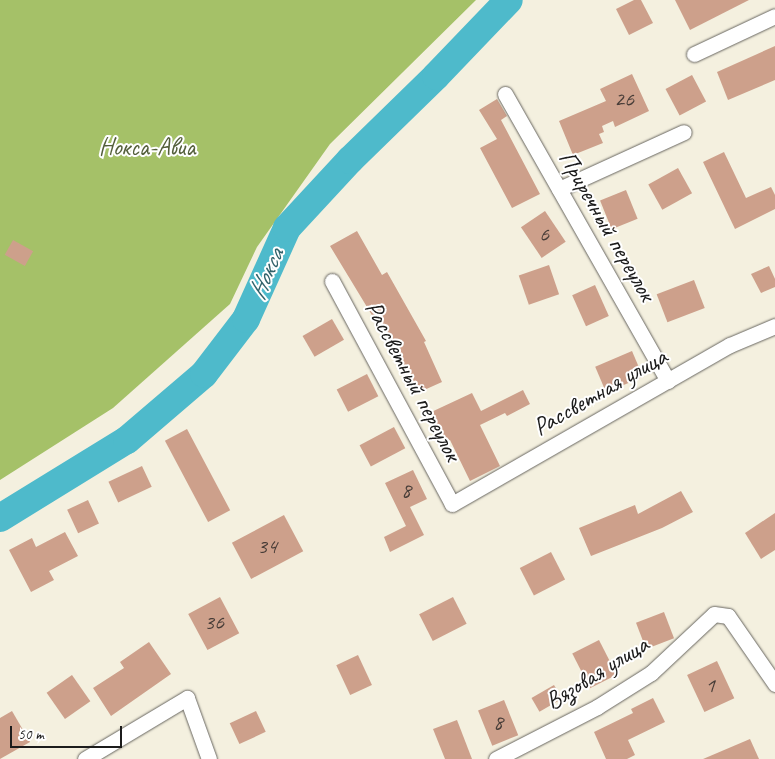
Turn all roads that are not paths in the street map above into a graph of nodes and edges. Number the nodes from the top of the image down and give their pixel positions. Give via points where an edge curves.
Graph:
1 (775, 16) edge
2 (694, 54) dead end
3 (505, 94) dead end
4 (684, 132) dead end
5 (559, 189) junction
6 (332, 281) dead end
7 (775, 326) edge
8 (668, 381) junction
9 (452, 504) joint
10 (775, 684) edge
11 (85, 759) edge
12 (209, 759) edge
13 (496, 759) edge

1 - 2 street
3 - 5 street, Приречный переулок
4 - 5 street
5 - 8 street, Приречный переулок
6 - 9 street, Рассветный переулок
7 - 8 street, Рассветная улица via 730,346
8 - 9 street, Рассветная улица
10 - 13 street, Вязовая улица via 728,616 714,614 651,672 597,707
11 - 12 street via 187,698

